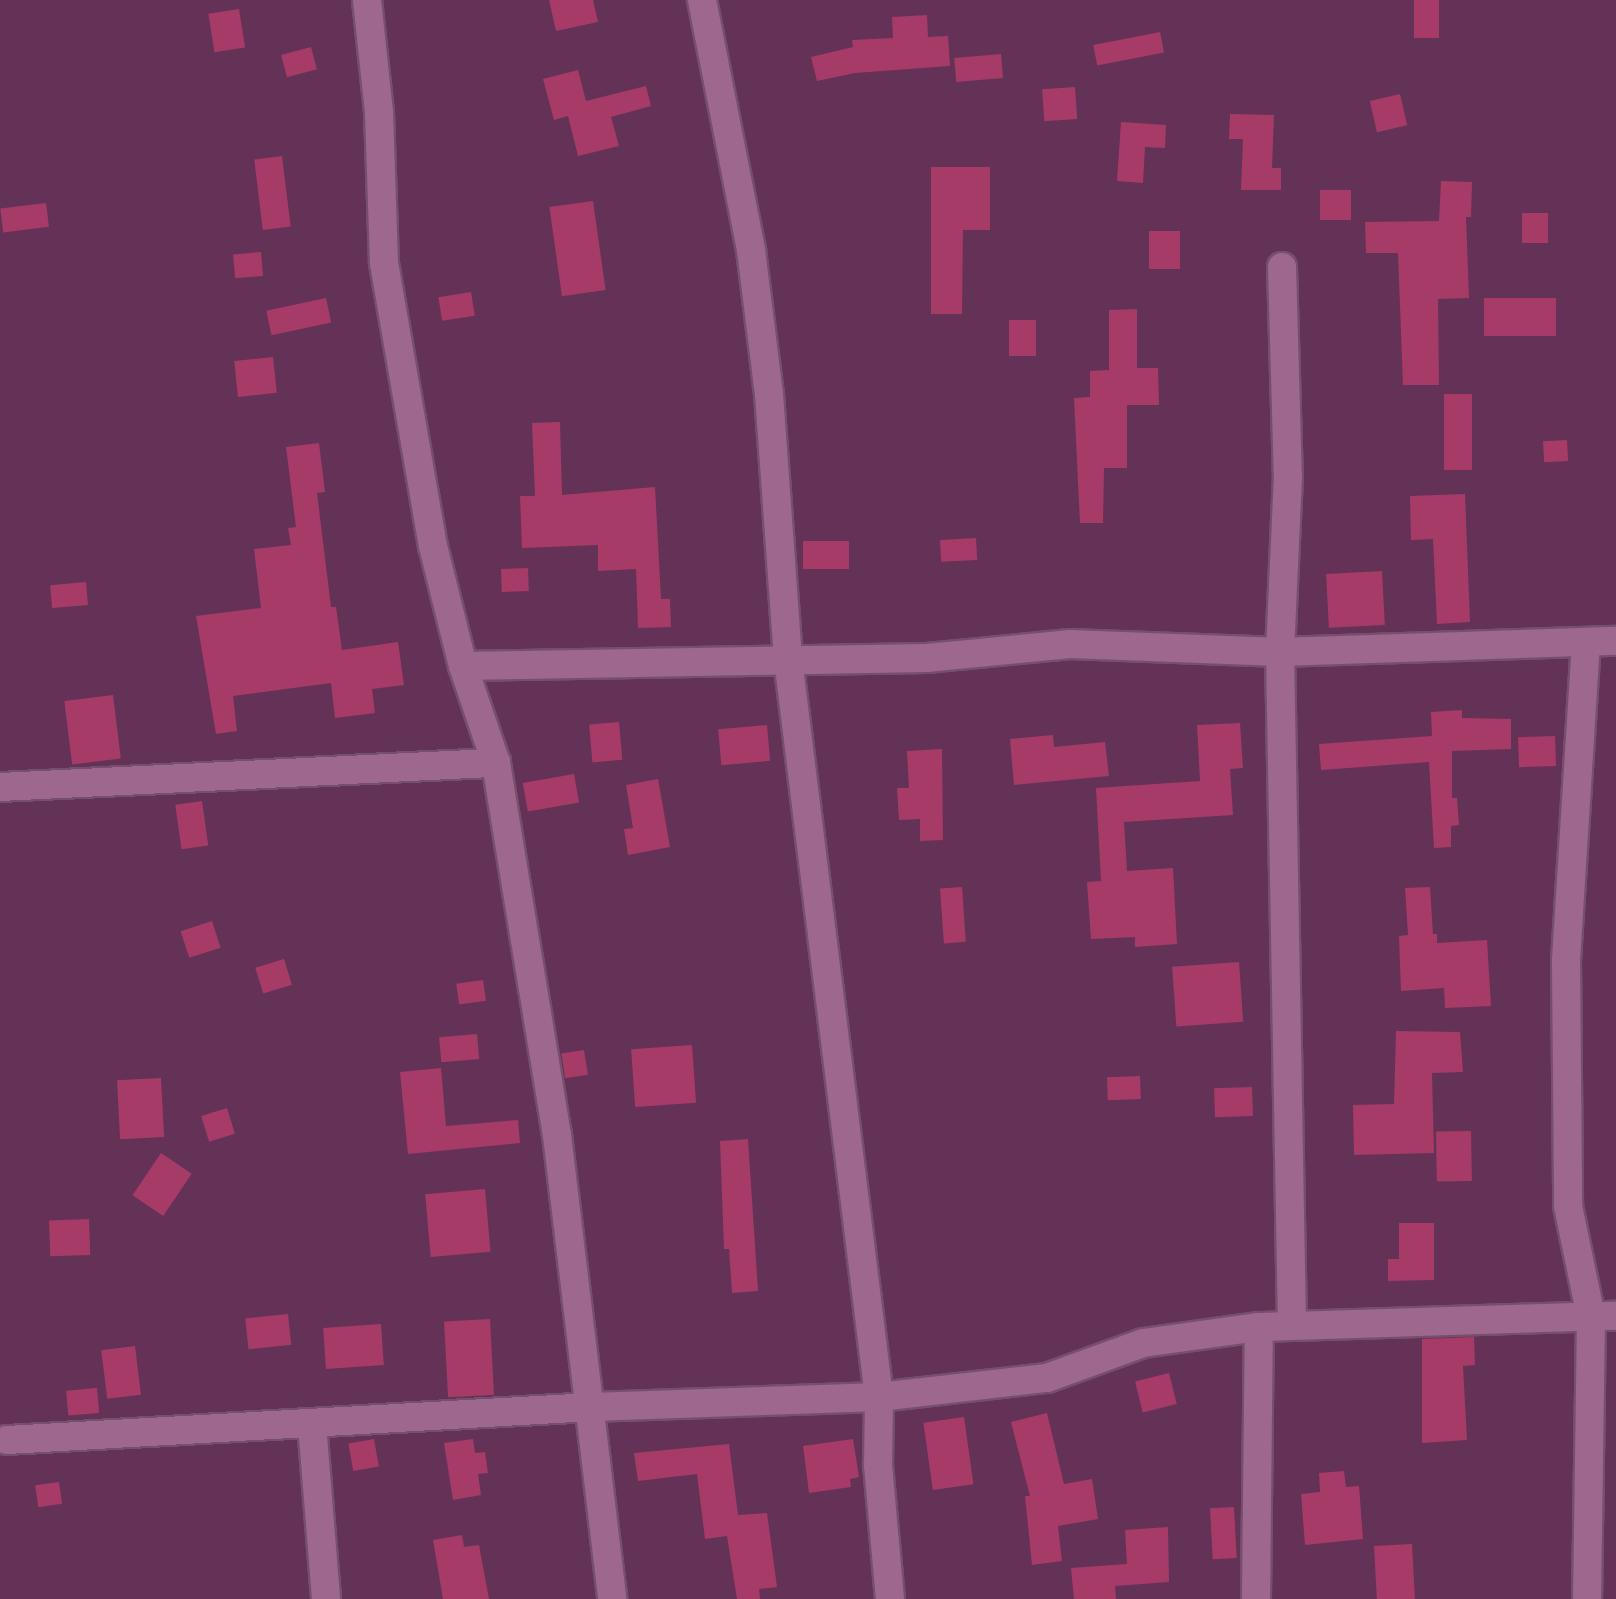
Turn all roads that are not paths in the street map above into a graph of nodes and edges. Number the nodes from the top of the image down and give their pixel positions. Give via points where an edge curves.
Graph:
1 (367, 0) edge
2 (702, 0) edge
3 (1282, 267) dead end
4 (1616, 641) edge
5 (1586, 642) junction
6 (1280, 652) junction
7 (788, 659) junction
8 (463, 666) junction
9 (496, 763) junction
10 (0, 787) edge
11 (1604, 1317) edge
12 (1259, 1326) junction
13 (1292, 1326) junction
14 (879, 1397) junction
15 (592, 1407) junction
16 (312, 1424) junction
17 (7, 1440) dead end
18 (326, 1599) edge
19 (612, 1599) edge
20 (890, 1599) edge
21 (1256, 1599) edge
22 (1587, 1599) edge

1 - 8 street via 379,112 384,263 433,546
2 - 7 street via 751,250 769,394
3 - 6 street via 1289,476
4 - 5 street
5 - 6 street
5 - 11 street via 1566,960 1567,1206
6 - 7 street via 1069,644 927,658
6 - 13 street
7 - 8 street
7 - 14 street
8 - 9 street
9 - 10 street
9 - 15 street via 557,1135
11 - 13 street
11 - 22 street
12 - 13 street
12 - 14 street via 1143,1343 1047,1378
12 - 21 street
14 - 15 street
14 - 20 street via 878,1465
15 - 16 street
15 - 19 street
16 - 17 street
16 - 18 street

